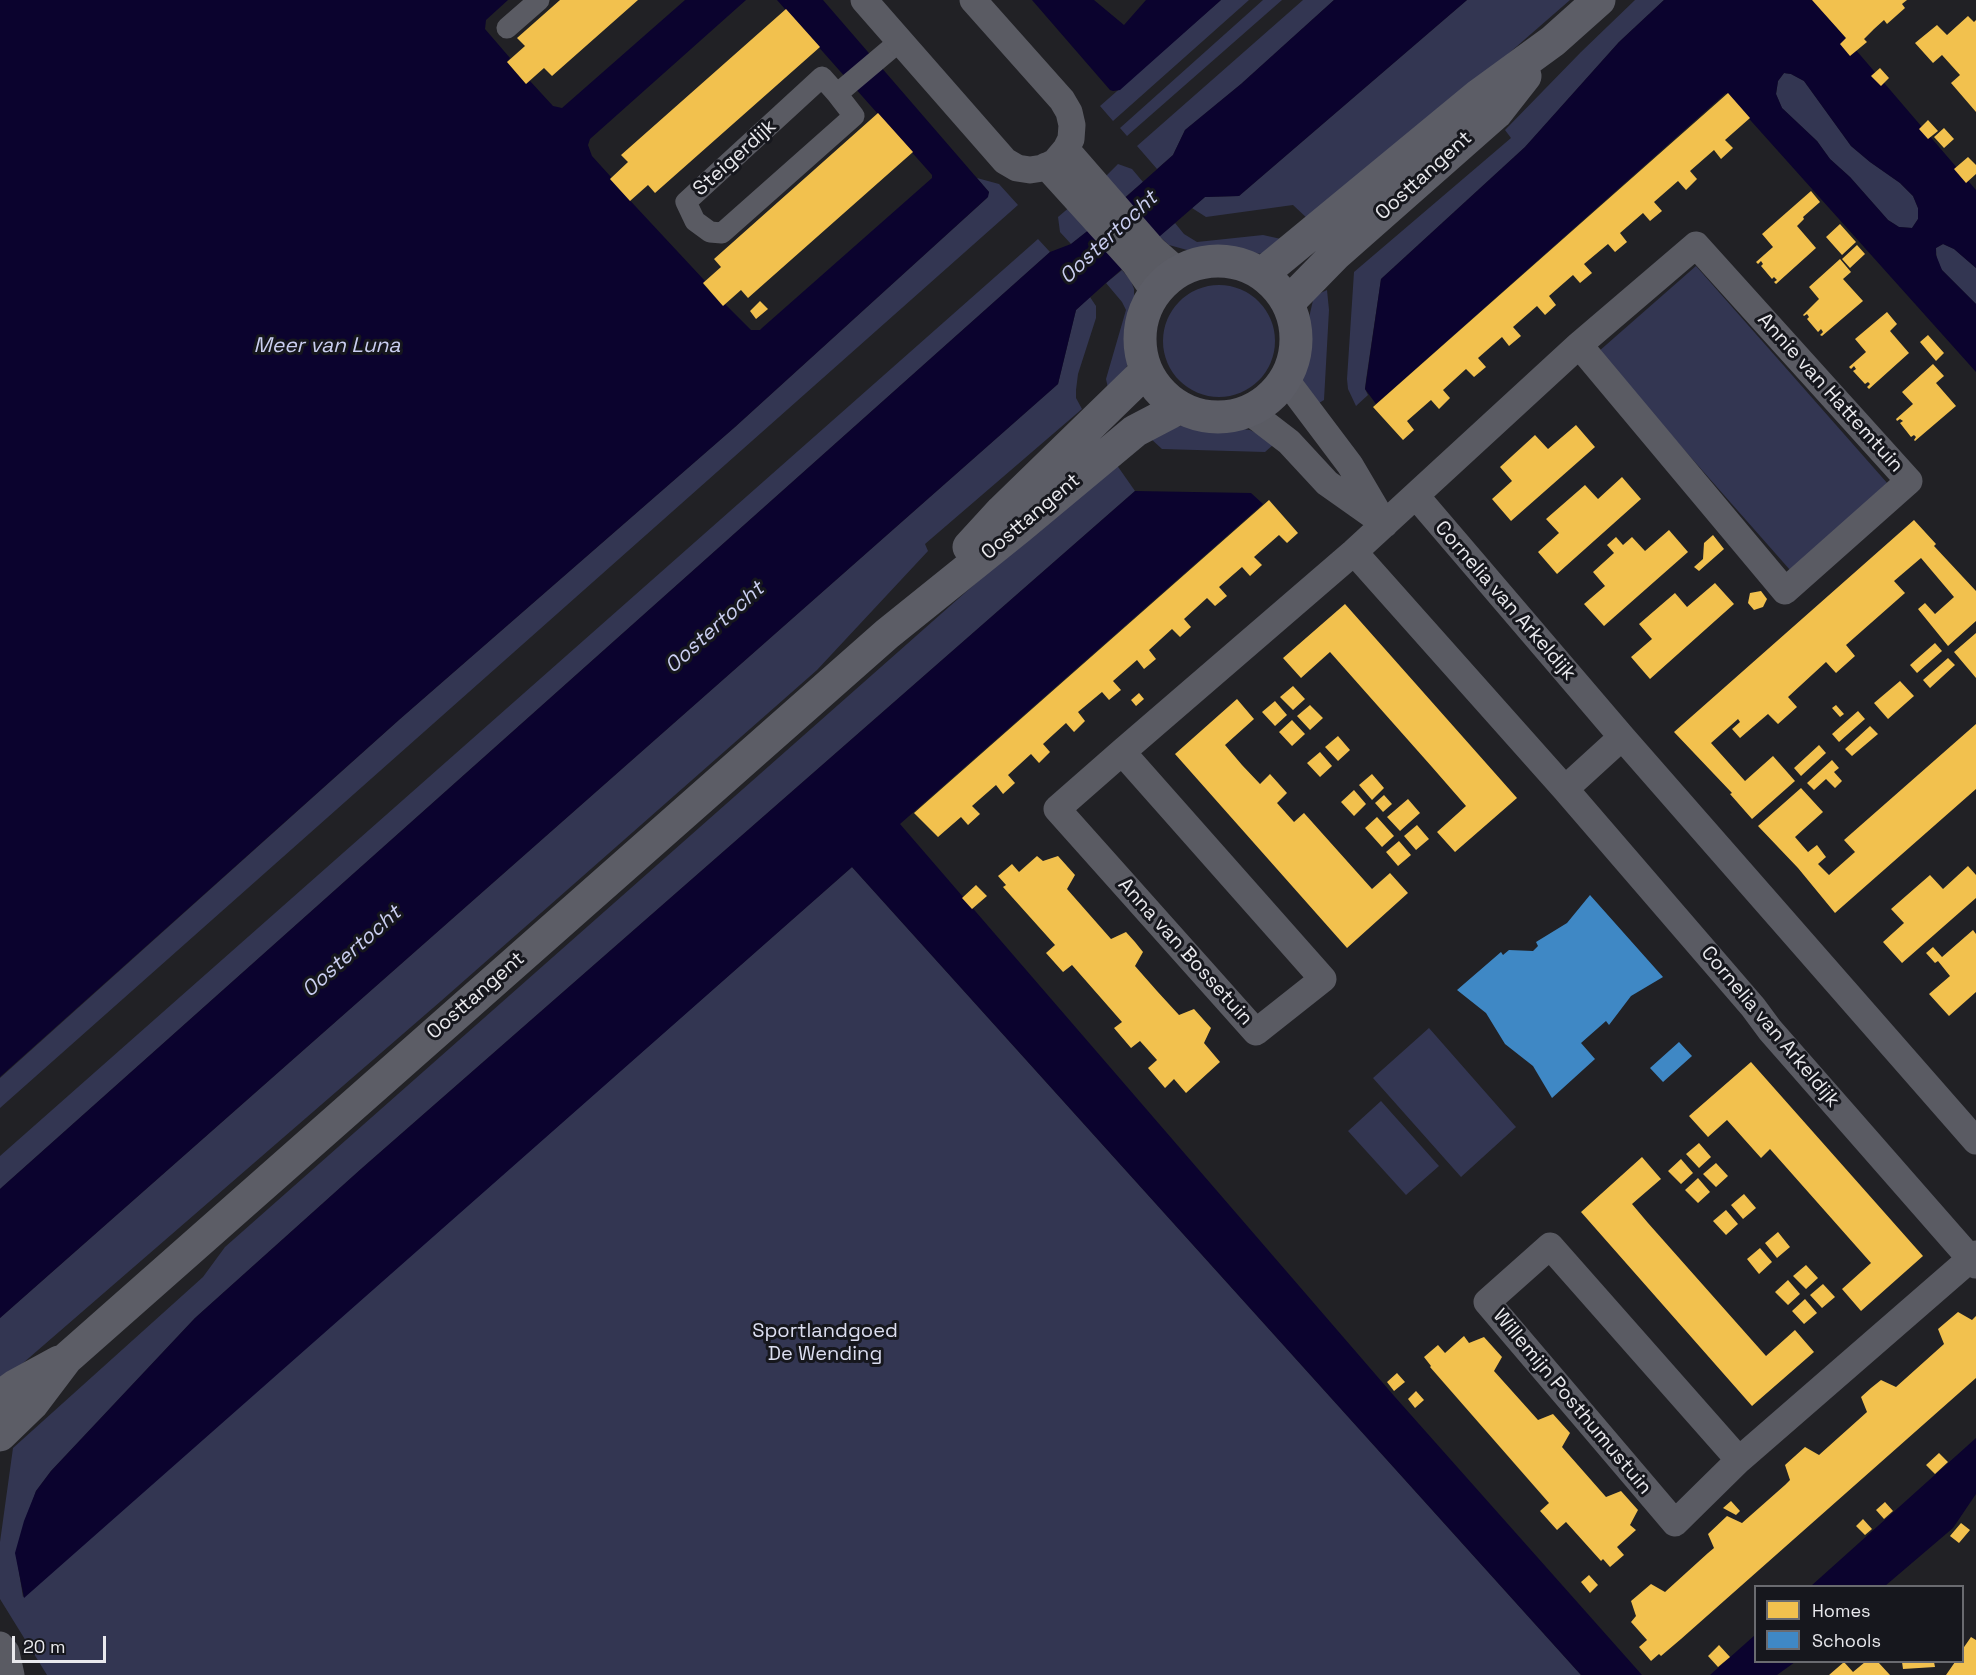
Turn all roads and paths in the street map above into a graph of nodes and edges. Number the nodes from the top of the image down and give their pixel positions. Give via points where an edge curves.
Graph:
1 (539, 0) edge
2 (864, 0) edge
3 (973, 0) edge
4 (1599, 0) edge
5 (507, 28) dead end
6 (901, 40) junction
7 (1553, 42) junction
8 (837, 94) junction
9 (1056, 158) junction
10 (1262, 274) junction
11 (1167, 282) junction
12 (1288, 303) junction
13 (1579, 345) junction
14 (1146, 371) junction
15 (1286, 380) junction
16 (1179, 408) junction
17 (1250, 412) junction
18 (1416, 496) junction
19 (1385, 524) junction
20 (1354, 552) junction
21 (887, 634) junction
22 (1622, 737) junction
23 (1122, 752) junction
24 (1565, 789) junction
25 (1976, 1141) edge
26 (1974, 1259) edge
27 (66, 1359) junction
28 (0, 1397) edge
29 (0, 1435) edge
30 (1739, 1460) junction
31 (0, 1646) edge
32 (11, 1675) edge

1 - 5 street
2 - 6 street
3 - 9 street via 1069,112 1071,139
4 - 7 main road, Oosttangent
6 - 8 street
6 - 9 street via 1005,161 1030,170 1043,168
7 - 10 main road, Oosttangent via 1479,95
7 - 12 main road, Oosttangent via 1496,113 1335,255
8 - 8 street, Steigerdijk via 854,116 722,233 710,232 695,221 686,202 822,77
9 - 11 street
10 - 11 main road via 1236,262 1211,261 1187,267
10 - 12 main road
11 - 14 main road via 1150,299 1141,322 1140,347
12 - 15 main road via 1297,333 1296,357
13 - 13 street, Annie van Hattemtuin via 1785,591 1909,481 1696,245
13 - 18 street, Annie van Hattemtuin
14 - 16 main road via 1160,392
14 - 21 main road, Oosttangent via 1002,511
15 - 17 main road via 1270,399
15 - 19 street via 1350,465
16 - 17 main road via 1201,417 1226,418
16 - 21 main road, Oosttangent via 1135,431
17 - 19 street via 1289,442 1327,483
18 - 19 street
18 - 22 street, Cornelia van Arkeldijk
19 - 20 street
20 - 23 street, Anna van Bossetuin
20 - 24 street, Cornelia van Arkeldijk
21 - 27 main road, Oosttangent
22 - 24 street
22 - 25 street, Cornelia van Arkeldijk
23 - 23 street, Anna van Bossetuin via 1323,979 1256,1032 1057,809
24 - 26 street, Cornelia van Arkeldijk via 1770,1030
26 - 30 street, Willemijn Posthumustuin
27 - 28 main road, Oosttangent
27 - 29 main road, Oosttangent via 32,1404
30 - 30 street, Willemijn Posthumustuin via 1550,1246 1487,1302 1675,1524
31 - 32 street via 6,1652

